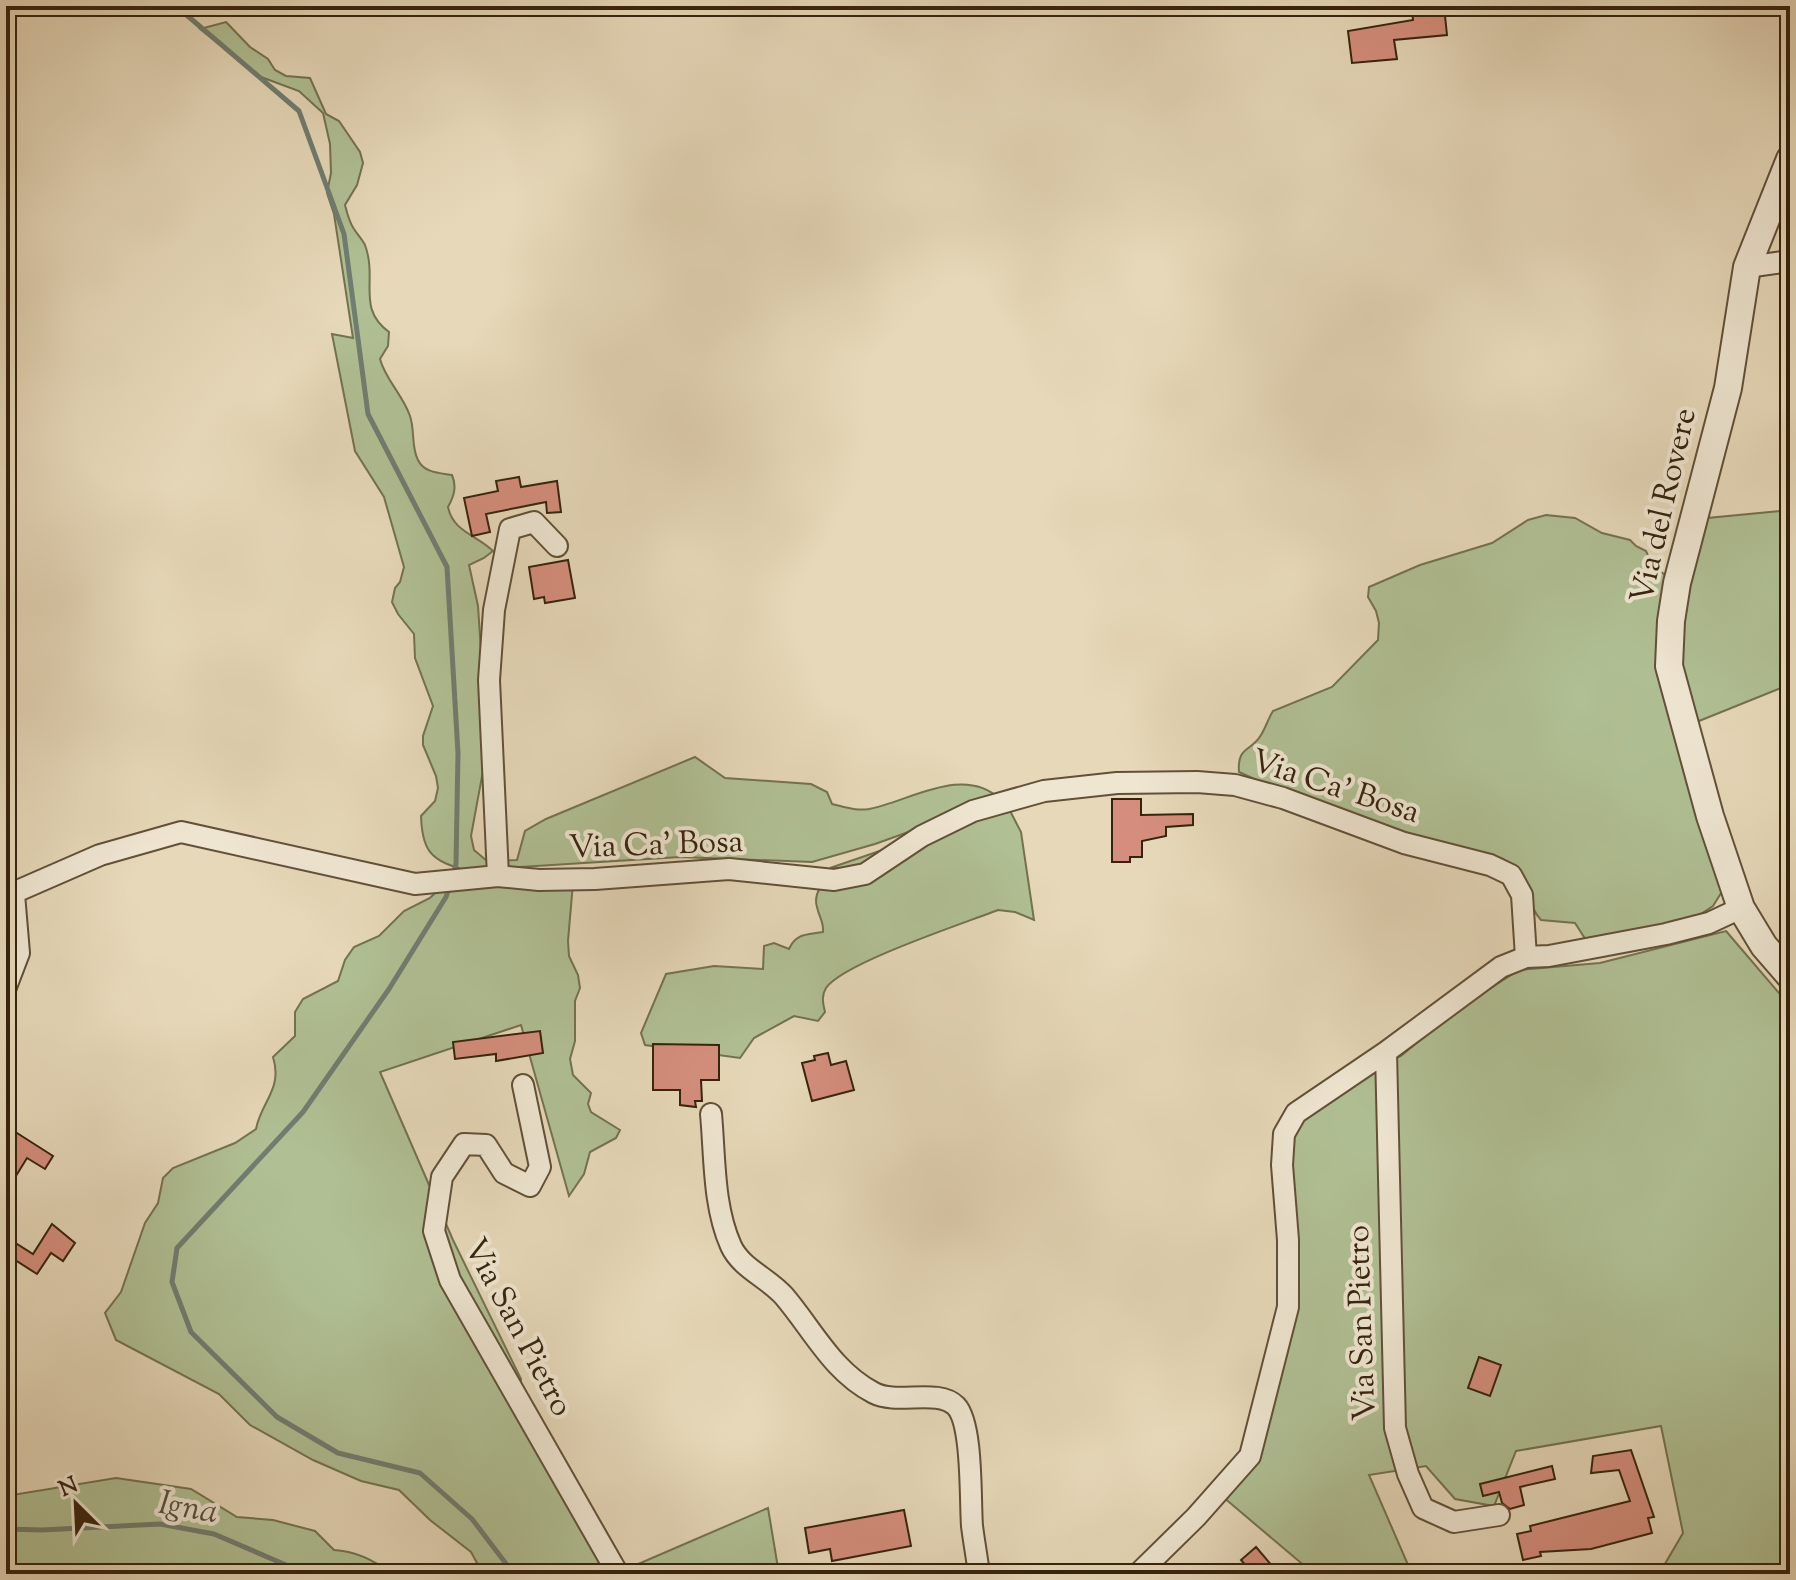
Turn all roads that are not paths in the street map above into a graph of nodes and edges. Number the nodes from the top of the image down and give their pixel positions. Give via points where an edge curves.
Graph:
1 (1790, 159) edge
2 (1790, 261) edge
3 (1747, 267) junction
4 (557, 546) dead end
5 (498, 876) junction
6 (10, 895) edge
7 (1741, 908) junction
8 (1526, 957) junction
9 (1790, 976) edge
10 (6, 987) edge
11 (1386, 1052) junction
12 (523, 1085) dead end
13 (711, 1114) dead end
14 (1499, 1515) dead end
15 (618, 1574) edge
16 (979, 1574) edge
17 (1138, 1574) edge

1 - 3 street, Via del Rovere
2 - 3 street
3 - 7 street, Via del Rovere via 1728,388 1677,583 1669,666
4 - 5 street via 534,522 510,529 494,610 489,680
5 - 6 street, Via Ca' Bosa via 415,884 181,832 100,855
5 - 8 street, Via Ca' Bosa via 595,879 729,869 834,880 865,874 922,836 973,811 1044,791 1197,782 1235,785 1283,798 1511,875 1522,895
6 - 10 street, Via Ca' Bosa via 19,953
7 - 8 street via 1666,934
7 - 9 street, Via del Rovere
8 - 11 street via 1501,967
11 - 14 street, Via San Pietro via 1395,1428 1423,1508 1454,1522
11 - 17 street via 1296,1113 1284,1134 1288,1307 1250,1456
12 - 15 street, Via San Pietro via 540,1167 530,1186 504,1173 486,1145 464,1144 442,1177 434,1231 450,1280
13 - 16 street via 719,1202 731,1248 782,1294 834,1363 857,1382 877,1395 941,1398 956,1406 965,1423

